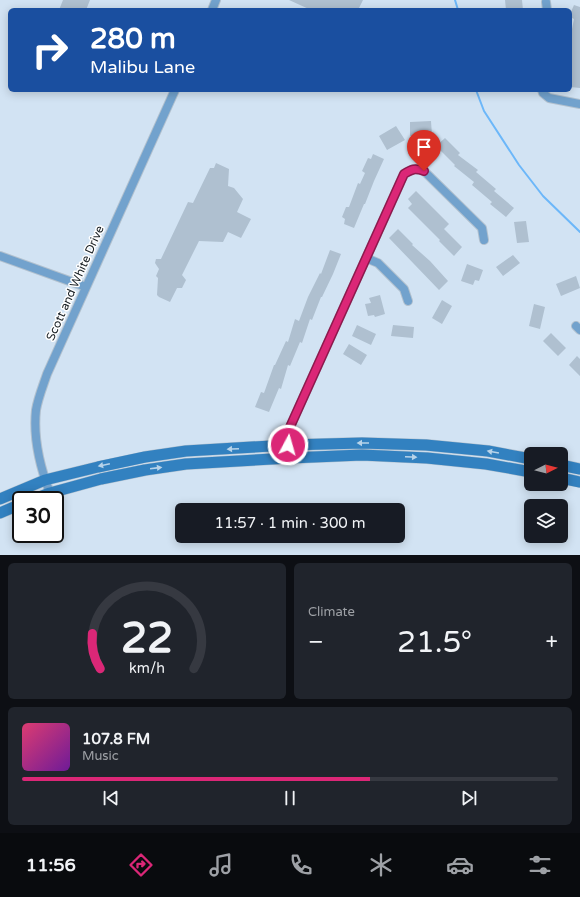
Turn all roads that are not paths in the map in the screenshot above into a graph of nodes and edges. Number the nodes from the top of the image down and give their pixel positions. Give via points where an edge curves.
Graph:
1 (174, 92) edge
2 (543, 92) edge
3 (580, 104) edge
4 (484, 240) dead end
5 (0, 256) edge
6 (366, 258) junction
7 (86, 287) junction
8 (408, 302) dead end
9 (288, 445) junction
10 (290, 458) junction
11 (524, 458) edge
12 (568, 466) edge
13 (580, 469) edge
14 (524, 471) edge
15 (568, 479) edge
16 (45, 480) junction
17 (580, 482) edge
18 (49, 491) edge
19 (57, 491) edge
20 (0, 499) edge
21 (12, 508) edge
22 (0, 513) edge

1 - 7 street, Scott and White Drive
2 - 3 street via 550,98
4 - 6 street via 482,228 424,171 412,169 404,174
5 - 7 street
6 - 8 street via 378,264 404,288
6 - 9 street via 290,427
7 - 16 street, Scott and White Drive via 47,374 36,410 38,450
9 - 10 street
11 -> 9 main road via 488,451 426,445
9 -> 16 main road via 186,451 98,466
10 -> 14 main road via 362,455 427,458
19 -> 10 main road via 100,479 186,464
12 - 13 main road
15 - 17 main road
16 - 18 street, Scott and White Drive
16 - 20 main road
21 - 22 main road

